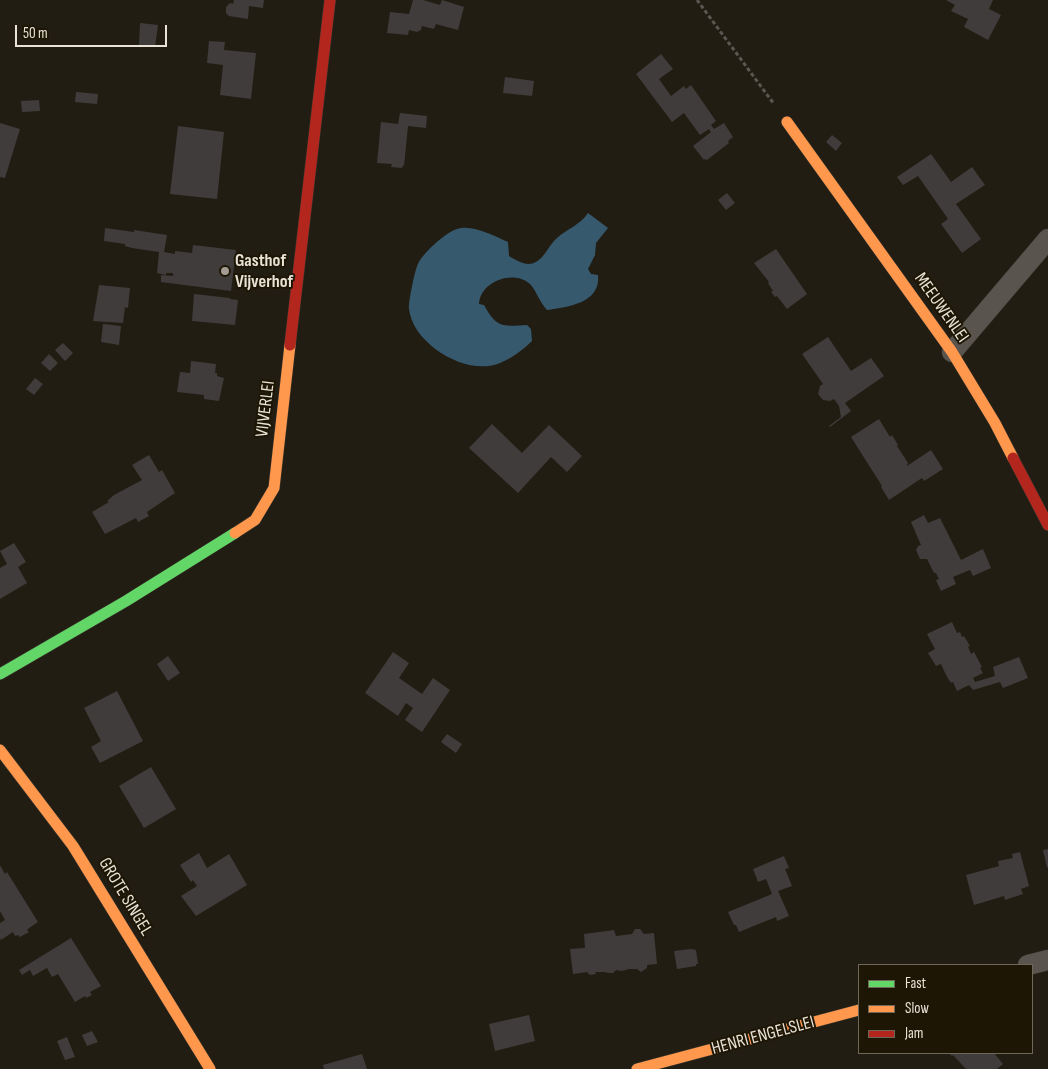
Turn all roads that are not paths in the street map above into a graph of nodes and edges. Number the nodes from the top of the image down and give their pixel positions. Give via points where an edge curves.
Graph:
1 (330, 0) edge
2 (787, 122) road end
3 (1048, 239) edge
4 (952, 352) junction
5 (1048, 525) edge
6 (0, 674) edge
7 (0, 750) edge
8 (1048, 960) edge
9 (1032, 964) edge
10 (858, 1010) edge
11 (210, 1069) edge
12 (637, 1069) edge

1 - 6 street, VIJVERLEI via 274,488 255,520 126,601
2 - 4 street, MEEUWENLEI
3 - 4 street
4 - 5 street, MEEUWENLEI via 995,423
7 - 11 street, GROTE SINGEL via 73,846
8 - 9 street
10 - 12 street, HENRI ENGELSLEI

